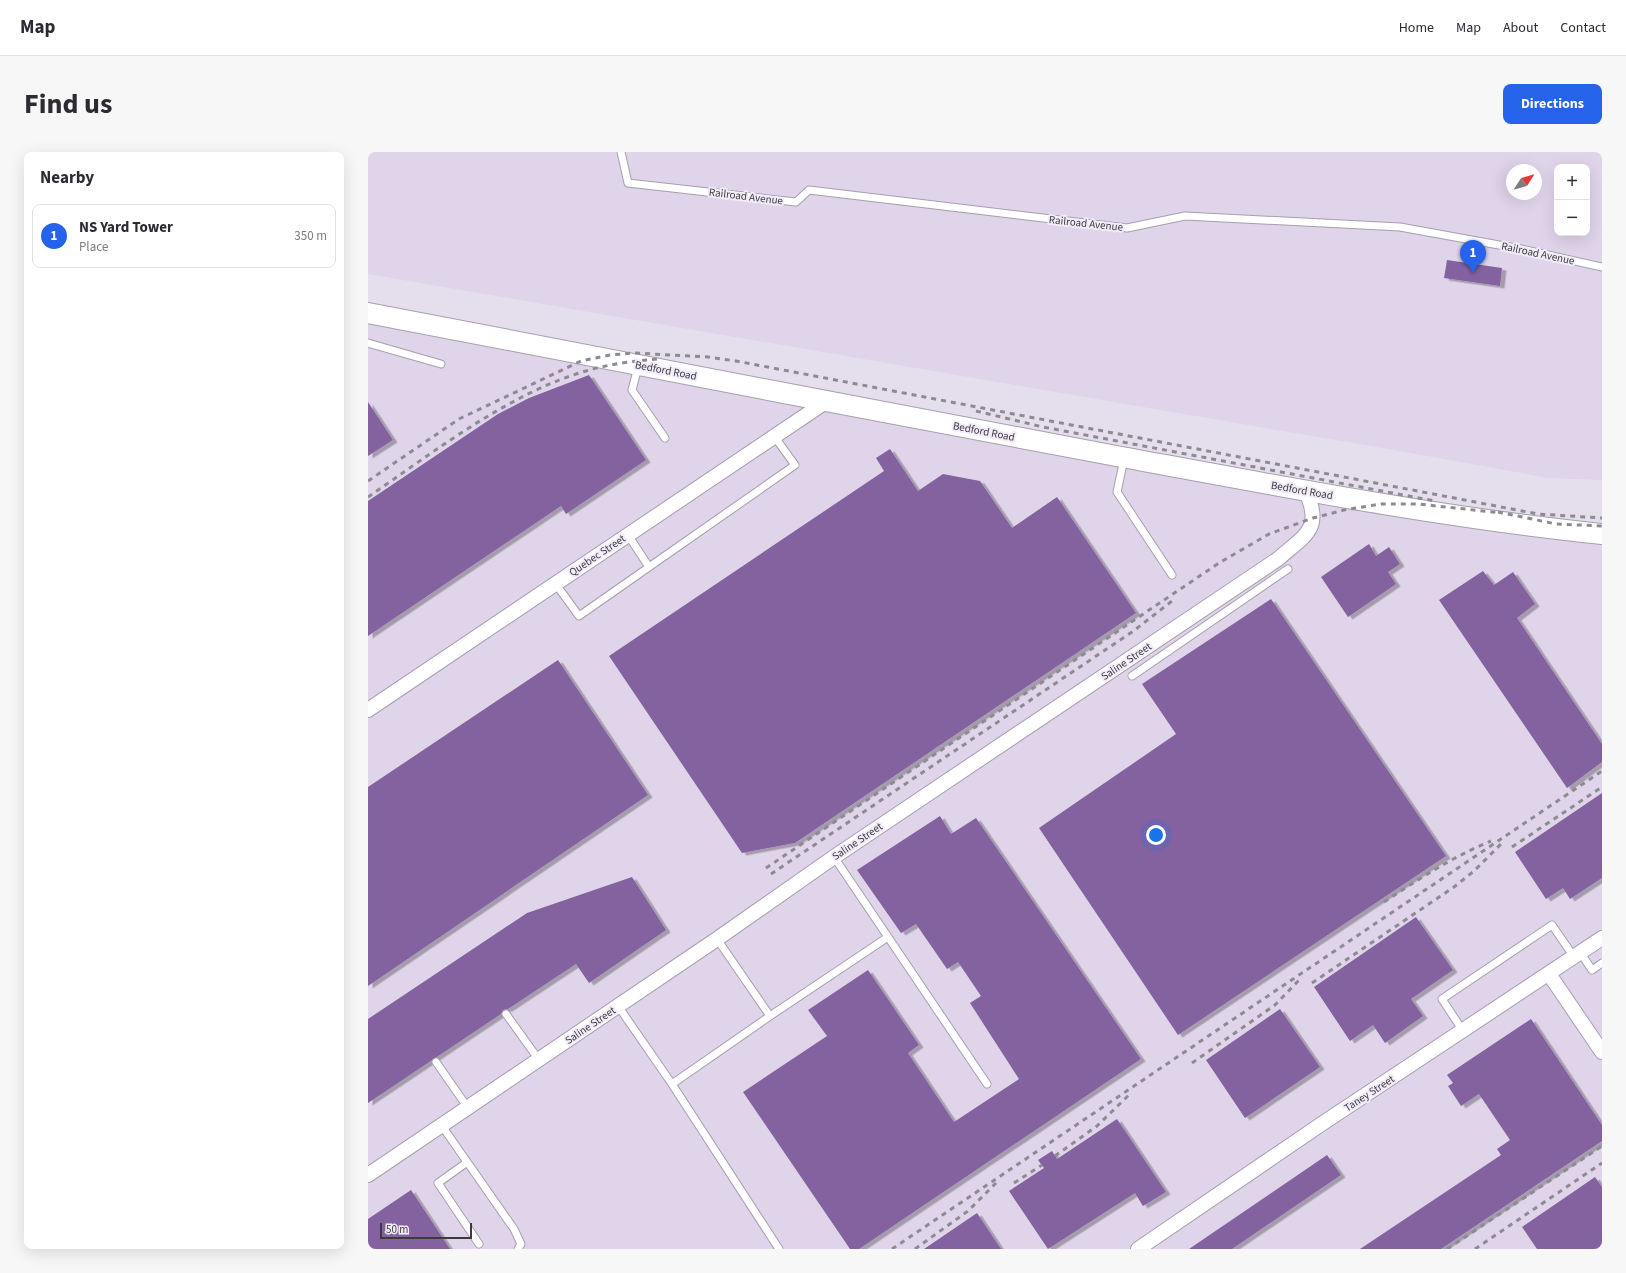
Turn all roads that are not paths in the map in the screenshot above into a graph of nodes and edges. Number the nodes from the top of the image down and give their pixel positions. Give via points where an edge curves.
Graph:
1 (621, 152) edge
2 (1602, 268) edge
3 (368, 313) edge
4 (368, 343) edge
5 (441, 364) dead end
6 (638, 365) junction
7 (827, 401) junction
8 (774, 436) junction
9 (665, 438) dead end
10 (1124, 457) junction
11 (1305, 490) junction
12 (1602, 534) edge
13 (628, 535) junction
14 (649, 567) junction
15 (1288, 569) dead end
16 (1172, 575) dead end
17 (555, 584) junction
18 (1182, 624) junction
19 (1190, 636) junction
20 (1132, 676) dead end
21 (368, 710) edge
22 (834, 857) junction
23 (888, 937) junction
24 (1602, 938) edge
25 (717, 940) junction
26 (1577, 955) junction
27 (1602, 963) edge
28 (1549, 974) junction
29 (618, 1006) junction
30 (506, 1014) dead end
31 (770, 1016) junction
32 (1463, 1031) junction
33 (1602, 1052) edge
34 (539, 1060) junction
35 (436, 1062) dead end
36 (672, 1084) junction
37 (988, 1084) dead end
38 (468, 1108) junction
39 (442, 1126) junction
40 (466, 1163) junction
41 (368, 1175) edge
42 (479, 1244) dead end
43 (518, 1249) edge
44 (779, 1249) edge
45 (1138, 1249) edge

1 - 2 lane, Railroad Avenue via 628,183 796,202 809,190 1127,228 1185,216 1400,226 1521,249
3 - 6 street, Bedford Road
4 - 5 lane
6 - 7 street, Bedford Road
6 - 9 lane via 632,390
7 - 8 street, Quebec Street
7 - 10 street, Bedford Road
8 - 13 street, Quebec Street
8 - 14 lane via 795,466
10 - 11 street, Bedford Road
10 - 16 lane via 1117,492
11 - 12 street, Bedford Road via 1486,520
11 - 18 street, Saline Street via 1314,512 1312,523 1306,533 1278,559
13 - 14 lane
13 - 17 street, Quebec Street
14 - 17 lane via 579,616
15 - 19 lane
17 - 21 street, Quebec Street
18 - 19 lane
18 - 22 street, Saline Street
19 - 20 lane
22 - 23 lane
22 - 25 street, Saline Street
23 - 31 lane
23 - 37 lane
24 - 26 street, Taney Street
25 - 29 street, Saline Street
25 - 31 lane
26 - 27 lane via 1592,970
26 - 28 street, Taney Street
26 - 32 lane via 1552,925 1442,1000
28 - 32 street, Taney Street
28 - 33 street
29 - 34 street, Saline Street
29 - 36 lane
30 - 34 lane
31 - 36 lane
32 - 45 street, Taney Street
34 - 38 street, Saline Street
35 - 38 lane
36 - 44 lane
38 - 39 street, Saline Street
39 - 40 lane
39 - 41 street, Saline Street
40 - 42 lane via 438,1183
40 - 43 lane via 514,1228 521,1244

